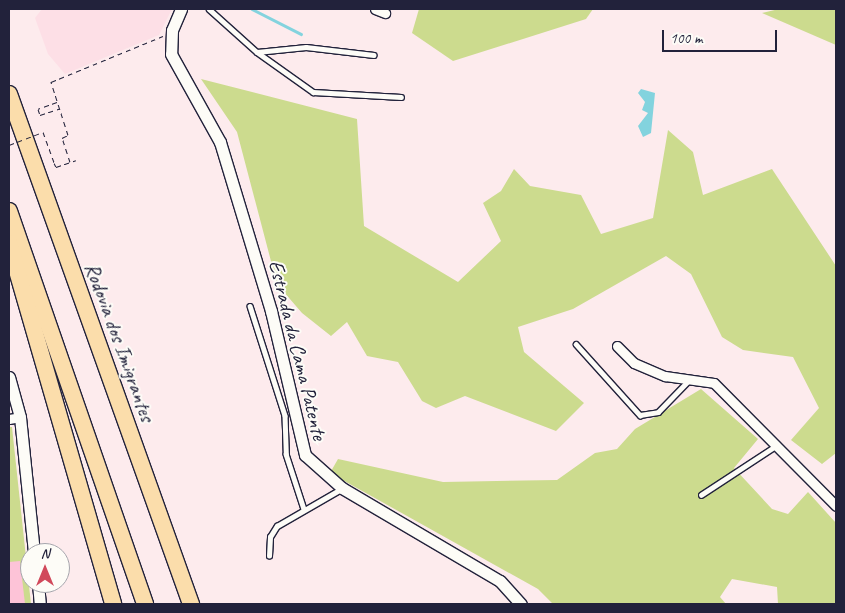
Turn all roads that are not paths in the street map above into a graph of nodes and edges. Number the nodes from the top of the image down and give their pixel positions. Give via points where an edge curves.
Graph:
1 (181, 9) edge
2 (210, 9) edge
3 (375, 9) edge
4 (385, 14) dead end
5 (257, 52) junction
6 (374, 56) dead end
7 (9, 94) edge
8 (401, 97) dead end
9 (9, 212) edge
10 (9, 243) edge
11 (250, 306) dead end
12 (576, 344) dead end
13 (617, 346) dead end
14 (9, 377) edge
15 (688, 381) junction
16 (14, 418) edge
17 (778, 444) junction
18 (342, 488) junction
19 (702, 495) dead end
20 (836, 506) edge
21 (304, 509) junction
22 (95, 534) junction
23 (33, 543) edge
24 (269, 556) dead end
25 (112, 604) edge
26 (124, 604) edge
27 (145, 604) edge
28 (191, 604) edge
29 (521, 604) edge

1 - 18 street, Estrada da Cama Patente via 170,37 173,61 220,142 271,310 305,455
2 - 5 lane
3 - 4 street
5 - 6 lane via 306,47
5 - 8 lane via 313,92
7 - 28 highway, Rodovia dos Imigrantes
9 - 27 highway
10 - 22 highway
11 - 21 lane via 284,416 286,454
12 - 15 lane via 640,415 658,412
13 - 15 street via 634,363
14 - 16 street
15 - 17 street via 714,383
16 - 23 street
17 - 19 lane
17 - 20 street
18 - 21 lane
18 - 29 street, Estrada da Cama Patente via 500,581
21 - 24 lane via 277,526 270,537
22 - 25 highway
22 - 26 highway

